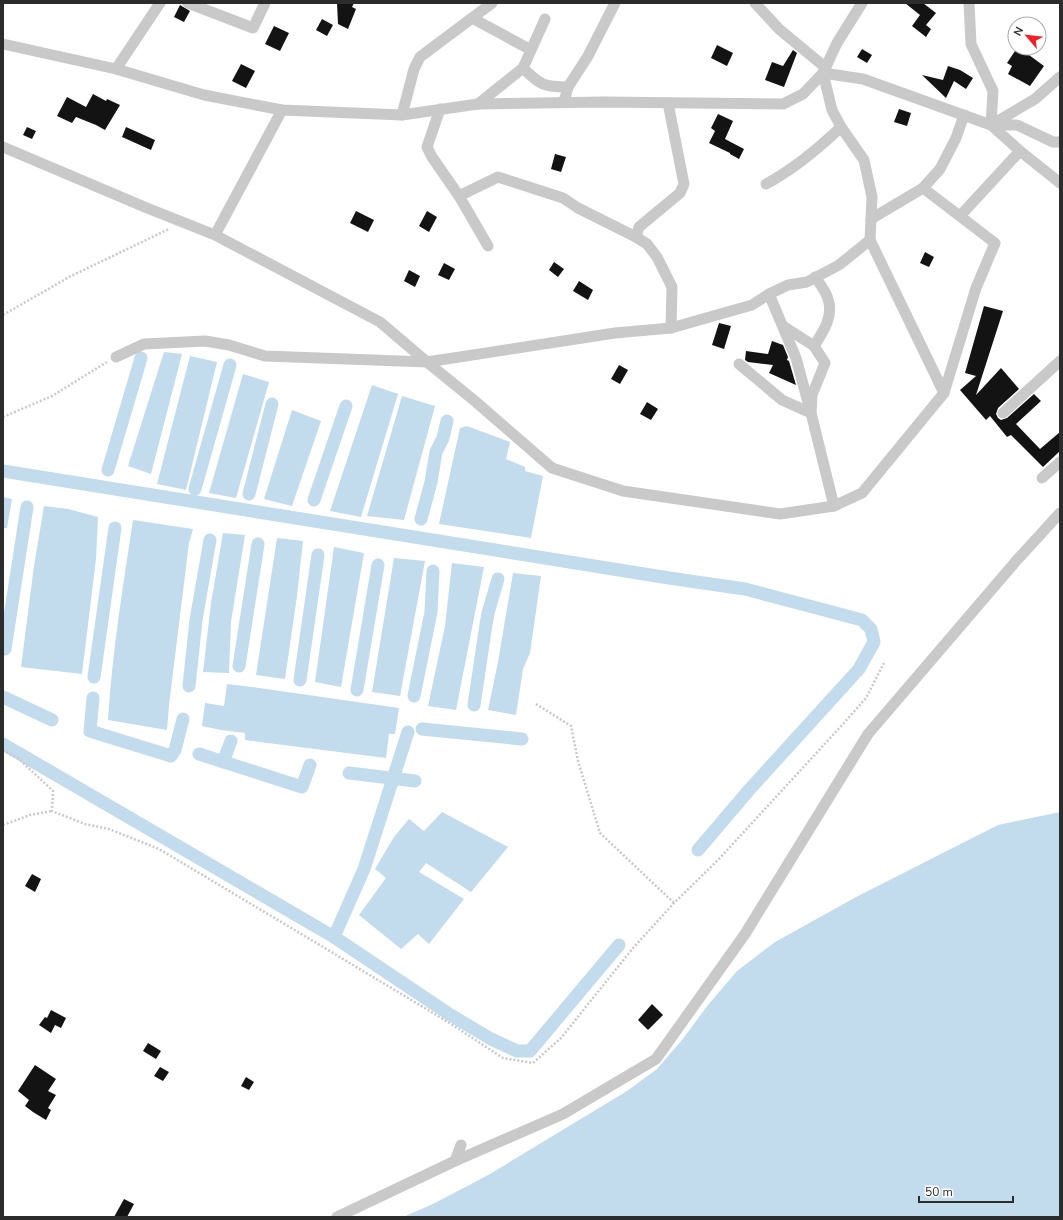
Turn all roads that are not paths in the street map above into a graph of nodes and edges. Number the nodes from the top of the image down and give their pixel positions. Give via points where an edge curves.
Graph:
1 (160, 3) edge
2 (188, 3) edge
3 (265, 3) edge
4 (492, 3) edge
5 (615, 3) edge
6 (755, 3) edge
7 (862, 3) edge
8 (969, 3) edge
9 (472, 18) junction
10 (545, 19) dead end
11 (3, 44) edge
12 (531, 50) junction
13 (523, 68) junction
14 (116, 69) junction
15 (824, 70) junction
16 (1060, 77) edge
17 (568, 87) junction
18 (564, 102) junction
19 (668, 103) junction
20 (478, 104) junction
21 (440, 109) junction
22 (282, 110) junction
23 (402, 115) junction
24 (964, 115) junction
25 (991, 125) junction
26 (841, 127) junction
27 (1060, 142) edge
28 (3, 147) edge
29 (1020, 151) junction
30 (1060, 183) edge
31 (766, 184) dead end
32 (923, 188) junction
33 (459, 196) junction
34 (960, 216) junction
35 (871, 219) junction
36 (215, 235) junction
37 (636, 237) junction
38 (870, 240) junction
39 (488, 246) dead end
40 (815, 277) junction
41 (769, 294) junction
42 (783, 326) junction
43 (671, 328) junction
44 (814, 346) junction
45 (116, 357) road end
46 (1060, 361) edge
47 (427, 362) junction
48 (738, 364) dead end
49 (944, 393) junction
50 (811, 413) junction
51 (1003, 413) dead end
52 (1060, 462) edge
53 (1042, 478) dead end
54 (834, 506) junction
55 (1060, 513) edge
56 (461, 1145) dead end
57 (455, 1161) junction
58 (337, 1217) edge

1 - 14 street
2 - 3 street via 252,28
4 - 9 street
5 - 17 street via 588,56
6 - 15 street
7 - 15 street via 837,43
8 - 25 street via 971,44 993,91
9 - 12 street
9 - 23 street via 420,56
10 - 12 street
11 - 14 street
12 - 13 street
13 - 17 street via 535,80 550,87
13 - 20 street
14 - 22 street via 204,95
15 - 19 street via 803,94 783,104
15 - 24 street via 863,79
15 - 26 street via 832,110
16 - 25 street via 1034,99
17 - 18 street
18 - 19 street
18 - 20 street
19 - 37 street via 684,184 680,193 639,227
20 - 21 street
21 - 23 street
21 - 33 street via 427,147
22 - 23 street
22 - 36 street
24 - 25 street
24 - 32 street via 956,138 940,168
25 - 27 street via 1017,125 1053,142
25 - 29 street
26 - 31 street via 818,149 783,175
26 - 35 street via 864,160 872,197
28 - 36 street
29 - 30 street
29 - 34 street
32 - 34 street
32 - 35 street
33 - 37 street via 498,177 563,198
33 - 39 street
34 - 49 street via 995,243 976,288
35 - 38 street
36 - 47 street via 380,322
37 - 43 street via 647,244 658,257 672,287
38 - 40 street via 839,265
38 - 49 street
40 - 41 street
40 - 44 street via 828,298 830,307 827,324
41 - 42 street
41 - 43 street via 752,305
42 - 44 street
42 - 50 street via 796,358
43 - 47 street
44 - 50 street via 825,362 812,395
45 - 47 street via 144,344 205,341 265,356
46 - 51 street
47 - 54 street via 552,468 623,491 780,514
48 - 50 street via 782,400
49 - 54 street via 862,493
50 - 54 street
52 - 53 street
55 - 57 street via 868,734 745,934 656,1059 563,1114
56 - 57 street
57 - 58 street

